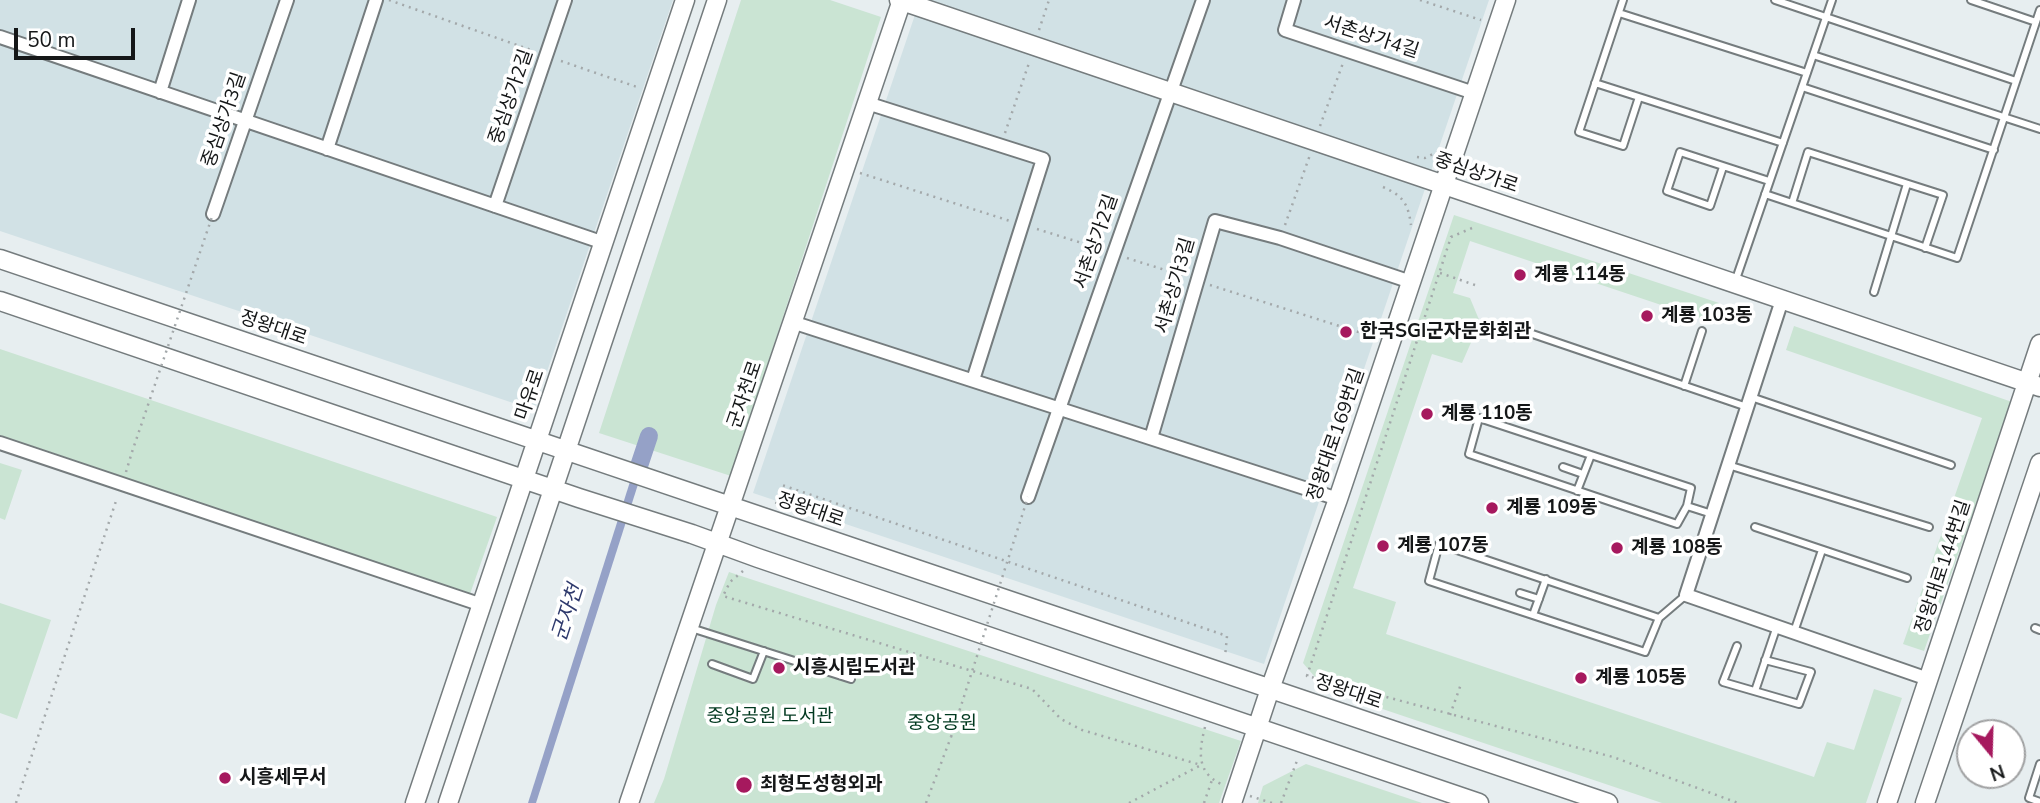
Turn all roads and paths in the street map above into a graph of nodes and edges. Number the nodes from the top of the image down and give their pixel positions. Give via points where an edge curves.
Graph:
1 (189, 0) edge
2 (288, 0) edge
3 (376, 0) edge
4 (389, 0) edge
5 (565, 0) edge
6 (685, 0) edge
7 (718, 0) edge
8 (901, 0) edge
9 (1049, 0) edge
10 (1203, 0) edge
11 (1294, 0) edge
12 (1420, 0) edge
13 (1506, 0) edge
14 (1623, 0) edge
15 (1775, 0) edge
16 (1832, 0) edge
17 (1971, 0) edge
18 (2040, 10) edge
19 (1619, 13) junction
20 (1826, 17) junction
21 (2036, 22) junction
22 (1497, 25) junction
23 (0, 37) edge
24 (1034, 46) junction
25 (546, 55) junction
26 (1813, 55) junction
27 (1807, 73) junction
28 (2017, 81) junction
29 (1595, 83) junction
30 (1802, 87) junction
31 (160, 92) junction
32 (1170, 92) junction
33 (653, 93) junction
34 (1474, 93) junction
35 (1639, 97) junction
36 (867, 103) junction
37 (2004, 117) junction
38 (245, 121) junction
39 (2040, 129) edge
40 (1783, 143) junction
41 (1001, 146) junction
42 (327, 149) junction
43 (1441, 149) dead end
44 (1994, 149) junction
45 (1414, 156) dead end
46 (1466, 166) dead end
47 (1723, 167) junction
48 (1475, 178) dead end
49 (1769, 181) junction
50 (1907, 184) junction
51 (1443, 186) junction
52 (1383, 187) dead end
53 (1765, 194) junction
54 (1792, 203) junction
55 (495, 206) junction
56 (213, 214) joint
57 (1411, 225) dead end
58 (1472, 228) dead end
59 (1891, 236) junction
60 (604, 243) junction
61 (1926, 248) junction
62 (0, 259) edge
63 (1440, 273) junction
64 (1411, 282) junction
65 (1734, 284) junction
66 (1478, 286) dead end
67 (1874, 292) dead end
68 (1782, 300) junction
69 (0, 301) edge
70 (792, 322) junction
71 (1503, 324) dead end
72 (1702, 331) dead end
73 (2040, 344) edge
74 (973, 380) junction
75 (2033, 385) edge
76 (1684, 386) junction
77 (1749, 402) junction
78 (1059, 408) junction
79 (1152, 438) junction
80 (538, 441) junction
81 (0, 443) edge
82 (567, 451) junction
83 (1591, 455) junction
84 (2040, 463) edge
85 (1728, 465) junction
86 (1951, 465) dead end
87 (1563, 467) dead end
88 (1583, 474) junction
89 (525, 479) junction
90 (122, 484) junction
91 (782, 485) dead end
92 (553, 489) junction
93 (1577, 491) junction
94 (1028, 497) joint
95 (1338, 499) junction
96 (730, 506) junction
97 (1687, 506) junction
98 (1712, 514) junction
99 (1755, 527) dead end
100 (1929, 527) dead end
101 (717, 544) junction
102 (1822, 550) junction
103 (1907, 578) dead end
104 (1546, 579) junction
105 (1520, 593) dead end
106 (1686, 595) junction
107 (723, 597) dead end
108 (1539, 599) junction
109 (482, 605) junction
110 (1533, 615) junction
111 (1659, 618) junction
112 (1777, 626) junction
113 (689, 627) junction
114 (1794, 632) junction
115 (1227, 636) dead end
116 (1737, 646) dead end
117 (764, 651) junction
118 (1765, 660) junction
119 (712, 664) dead end
120 (851, 678) dead end
121 (1928, 679) junction
122 (1461, 684) dead end
123 (1270, 689) junction
124 (1755, 691) junction
125 (1450, 715) junction
126 (1257, 728) junction
127 (2040, 764) edge
128 (1212, 780) dead end
129 (2040, 802) edge
130 (16, 803) edge
131 (415, 803) edge
132 (449, 803) edge
133 (629, 803) edge
134 (926, 803) edge
135 (1129, 803) edge
136 (1204, 803) edge
137 (1232, 803) edge
138 (1479, 803) edge
139 (1608, 803) edge
140 (1738, 803) edge
141 (1887, 803) edge
142 (1925, 803) edge

1 - 31 street
2 - 38 street, 중심상가3길
3 - 42 street
4 - 25 path
5 - 25 street, 중심상가2길
6 - 33 street, 마유로
7 - 82 street
8 - 24 street, 중심상가로
8 - 36 street, 군자천로
9 - 24 path
10 - 32 street, 서촌상가2길
11 - 34 street, 서촌상가4길 via 1284,30
12 - 22 path
13 - 22 street, 정왕대로169번길
14 - 19 lane
15 - 20 lane
16 - 20 lane
17 - 21 lane
18 - 21 lane
19 - 27 lane
19 - 29 lane
20 - 26 lane
20 - 28 lane
21 - 28 lane
22 - 34 street, 정왕대로169번길
23 - 31 street
24 - 32 street, 중심상가로
24 - 41 path
25 - 33 path
25 - 55 street, 중심상가2길
26 - 27 lane
26 - 37 lane
27 - 30 lane
28 - 37 lane
29 - 35 lane
29 - 35 lane via 1579,132 1623,146
30 - 40 lane
30 - 44 lane
31 - 38 street
32 - 51 street, 중심상가로
32 - 78 street, 서촌상가2길
33 - 60 street, 마유로
34 - 51 street, 정왕대로169번길
35 - 40 lane
36 - 41 street
36 - 70 street, 군자천로
37 - 39 lane
37 - 44 lane
38 - 42 street
38 - 56 street, 중심상가3길
40 - 49 lane
41 - 74 street via 1042,159
42 - 55 street
43 - 45 path via 1425,158
44 - 61 lane via 1957,258
46 - 48 path
47 - 47 lane via 1680,152 1667,191 1710,206
47 - 49 lane
49 - 53 lane
50 - 54 lane via 1808,152
50 - 59 lane
50 - 61 lane via 1942,195
51 - 64 street, 정왕대로169번길
51 - 65 street, 중심상가로
52 - 57 path via 1399,195
53 - 54 lane
53 - 65 lane
54 - 59 lane
55 - 60 street
56 - 90 path, bridge
58 - 63 path via 1451,237
59 - 61 lane
59 - 67 lane
60 - 80 street, 마유로
62 - 80 street, 정왕대로
63 - 66 path
63 - 125 path via 1307,676
64 - 79 street, 서촌상가3길 via 1215,221
64 - 95 street, 정왕대로169번길
65 - 68 street, 중심상가로
68 - 75 street, 중심상가로
68 - 77 street
69 - 89 street
70 - 74 street
70 - 96 street, 군자천로
71 - 76 lane
72 - 76 lane
73 - 75 street, 정왕대로144번길
74 - 78 street
75 - 121 street, 정왕대로144번길
76 - 77 lane
77 - 85 street
77 - 86 lane
78 - 79 street
78 - 94 street, 서촌상가2길
79 - 95 street
80 - 82 street, 정왕대로
80 - 89 street, 마유로
81 - 90 street
82 - 92 street
82 - 96 street, 정왕대로
83 - 88 lane
83 - 93 lane via 1479,418 1469,454
83 - 97 lane via 1691,488
84 - 142 street
85 - 98 street
85 - 100 lane
87 - 88 lane
88 - 93 lane
89 - 92 street
89 - 109 street, 마유로
90 - 109 street
90 - 130 path
91 - 115 path
92 - 101 street
92 - 132 street
93 - 97 lane via 1677,524
94 - 134 path, bridge
95 - 123 street, 정왕대로169번길
96 - 101 street, 군자천로
96 - 123 street, 정왕대로
97 - 98 lane
98 - 106 street
99 - 102 lane
101 - 113 street, 군자천로
101 - 126 street
102 - 103 lane
102 - 114 lane
104 - 108 lane
104 - 110 lane via 1439,544 1429,581
104 - 111 lane
105 - 108 lane
106 - 111 lane
106 - 112 street
107 - 135 path via 1032,689 1061,719 1082,730 1201,765
108 - 110 lane
109 - 131 street, 마유로
110 - 111 lane via 1645,652
112 - 114 street
112 - 118 lane
113 - 117 lane
113 - 133 street, 군자천로
114 - 121 street
116 - 124 lane via 1723,682
117 - 119 lane via 753,679
117 - 120 lane
118 - 124 lane
118 - 124 lane via 1811,672 1799,704
121 - 141 street, 정왕대로144번길
122 - 125 path
123 - 126 street, 정왕대로169번길
123 - 139 street, 정왕대로
125 - 140 path via 1613,757
126 - 137 street, 정왕대로169번길
126 - 138 street
127 - 129 lane via 2029,798
128 - 136 path

